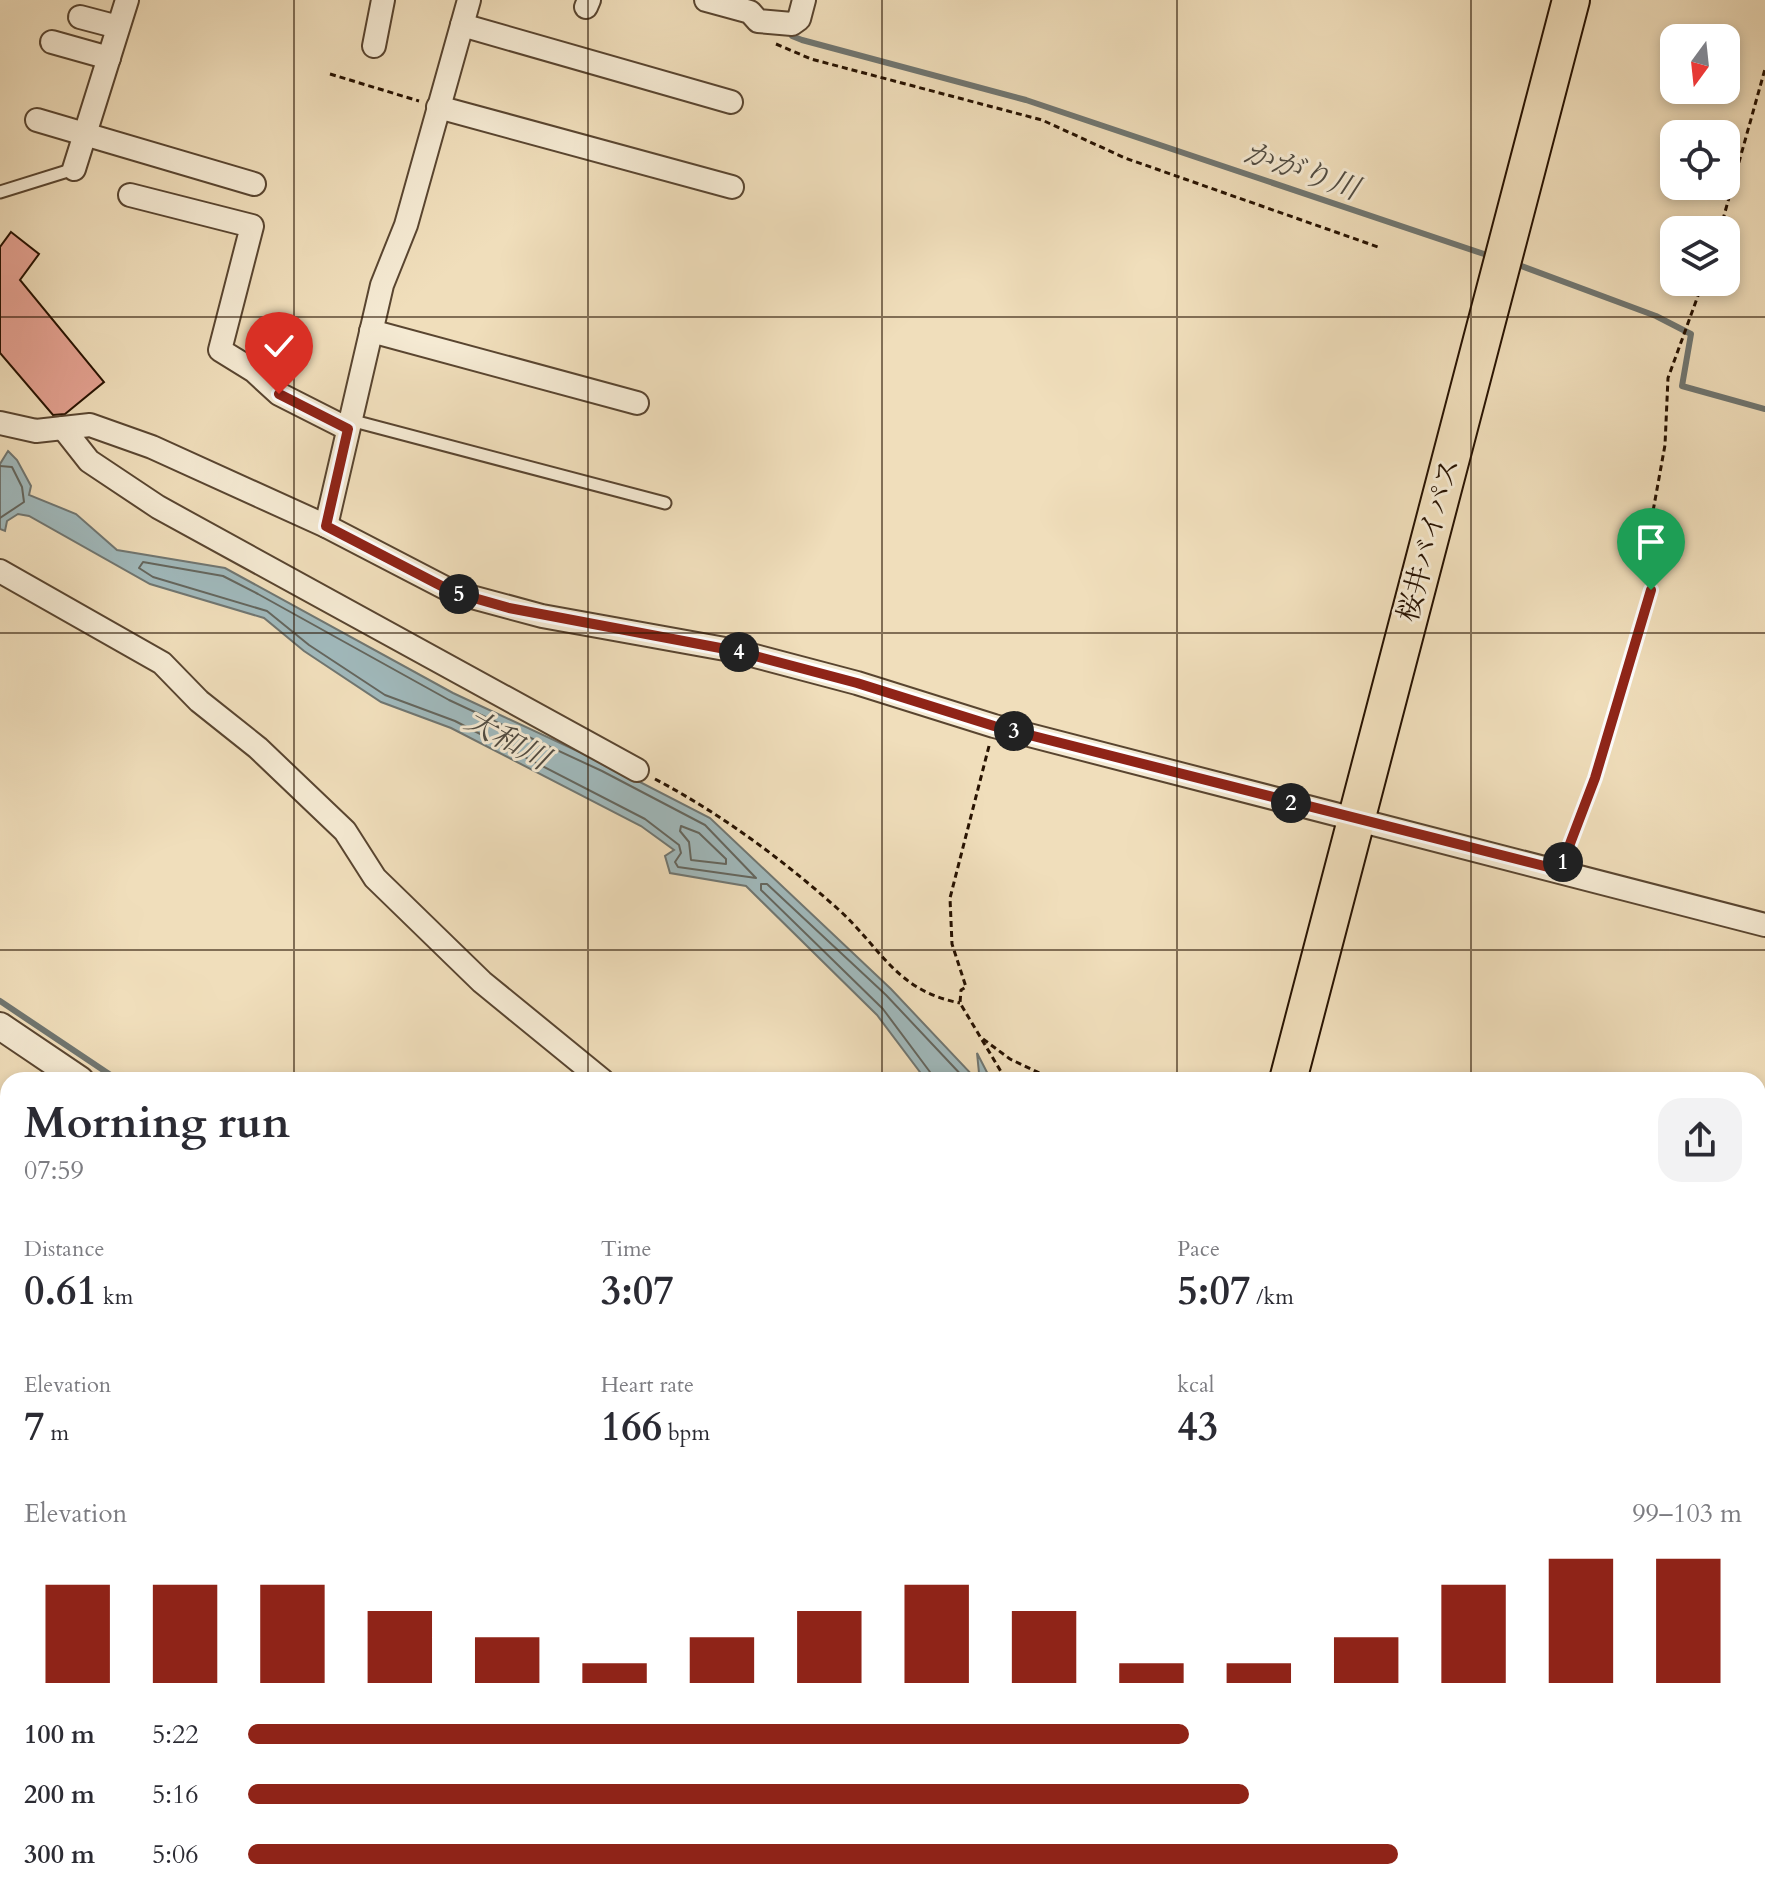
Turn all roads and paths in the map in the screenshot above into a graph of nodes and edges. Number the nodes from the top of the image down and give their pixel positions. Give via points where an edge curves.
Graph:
1 (127, 0) edge
2 (383, 0) edge
3 (469, 0) edge
4 (706, 0) edge
5 (804, 0) edge
6 (1571, 0) edge
7 (80, 17) dead end
8 (756, 19) junction
9 (462, 25) junction
10 (118, 27) junction
11 (52, 42) dead end
12 (374, 46) dead end
13 (109, 58) junction
14 (1765, 69) edge
15 (330, 74) dead end
16 (731, 102) dead end
17 (438, 107) junction
18 (37, 120) dead end
19 (88, 134) junction
20 (74, 169) joint
21 (254, 184) dead end
22 (732, 187) dead end
23 (0, 192) edge
24 (130, 195) dead end
25 (1724, 216) edge
26 (1381, 248) dead end
27 (1698, 296) edge
28 (371, 331) junction
29 (637, 403) dead end
30 (0, 423) edge
31 (349, 425) junction
32 (63, 428) junction
33 (665, 503) dead end
34 (326, 526) junction
35 (0, 571) edge
36 (994, 726) junction
37 (637, 770) joint
38 (1356, 820) junction
39 (1560, 870) junction
40 (1765, 925) edge
41 (960, 1003) junction
42 (0, 1026) edge
43 (980, 1037) junction
44 (68, 1072) edge
45 (592, 1072) edge
46 (1001, 1072) edge
47 (1037, 1072) edge
48 (1290, 1072) edge

1 - 10 street
2 - 12 street
3 - 9 street
4 - 8 street via 750,12
5 - 8 street via 799,19 792,24
6 - 38 highway, 桜井バイパス
7 - 10 street
8 - 26 path via 778,46 811,59 1042,120 1125,158
9 - 16 street
9 - 17 street
10 - 13 street
11 - 13 street
13 - 19 street
14 - 25 path
15 - 17 path
17 - 22 street
17 - 28 street
18 - 19 street
19 - 20 street
19 - 21 street
20 - 23 lane
24 - 31 street via 252,226 220,350 279,394
27 - 39 path via 1668,378 1665,445 1644,561 1655,571 1651,590 1595,778
28 - 29 street
28 - 31 street
30 - 32 street via 36,431
31 - 33 lane
31 - 34 street
32 - 34 street via 90,425 152,447
32 - 37 street via 89,461 158,507
34 - 36 street via 453,592 542,616 736,651
35 - 45 street via 162,663 345,831 375,878 482,982
36 - 38 street
36 - 41 path via 950,898 952,944 966,987
37 - 41 path via 709,807 747,835 838,910 922,993
38 - 39 street
38 - 48 highway, 桜井バイパス
39 - 40 street
41 - 43 path
42 - 44 street
43 - 46 path
43 - 47 path

